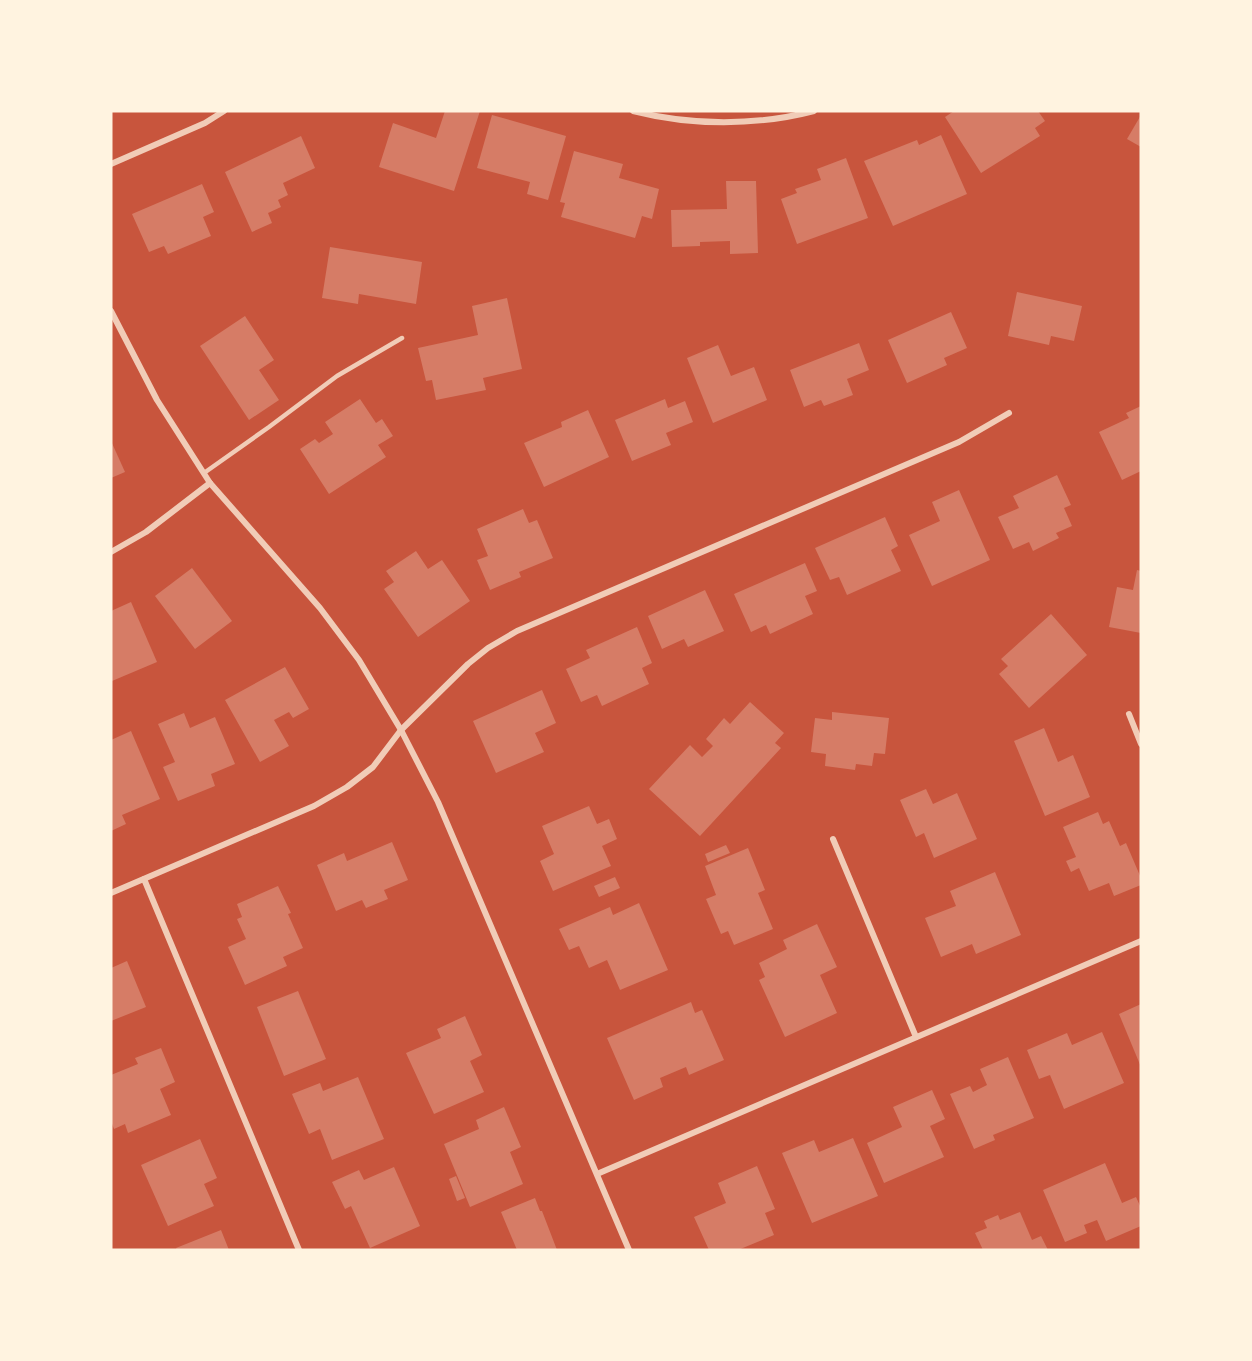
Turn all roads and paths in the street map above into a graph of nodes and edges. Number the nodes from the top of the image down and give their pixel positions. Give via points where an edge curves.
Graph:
1 (224, 111) edge
2 (633, 111) edge
3 (814, 111) edge
4 (111, 164) edge
5 (111, 311) edge
6 (402, 338) dead end
7 (1009, 413) dead end
8 (204, 473) junction
9 (210, 483) junction
10 (111, 552) edge
11 (1129, 714) dead end
12 (401, 730) junction
13 (1141, 744) edge
14 (833, 839) dead end
15 (144, 879) junction
16 (111, 893) edge
17 (1141, 941) edge
18 (916, 1037) junction
19 (597, 1174) junction
20 (299, 1250) edge
21 (629, 1250) edge

1 - 4 street
2 - 3 street via 690,120 748,122
5 - 8 street via 157,400
6 - 8 lane via 337,376
7 - 12 street via 959,442 517,631 468,664
8 - 9 street
9 - 10 street via 146,532
9 - 12 street via 320,608 359,660
11 - 13 street
12 - 15 street via 374,767 347,787 314,806
12 - 19 street via 438,802
14 - 18 street
15 - 16 street
15 - 20 street
17 - 18 street
18 - 19 street
19 - 21 street

